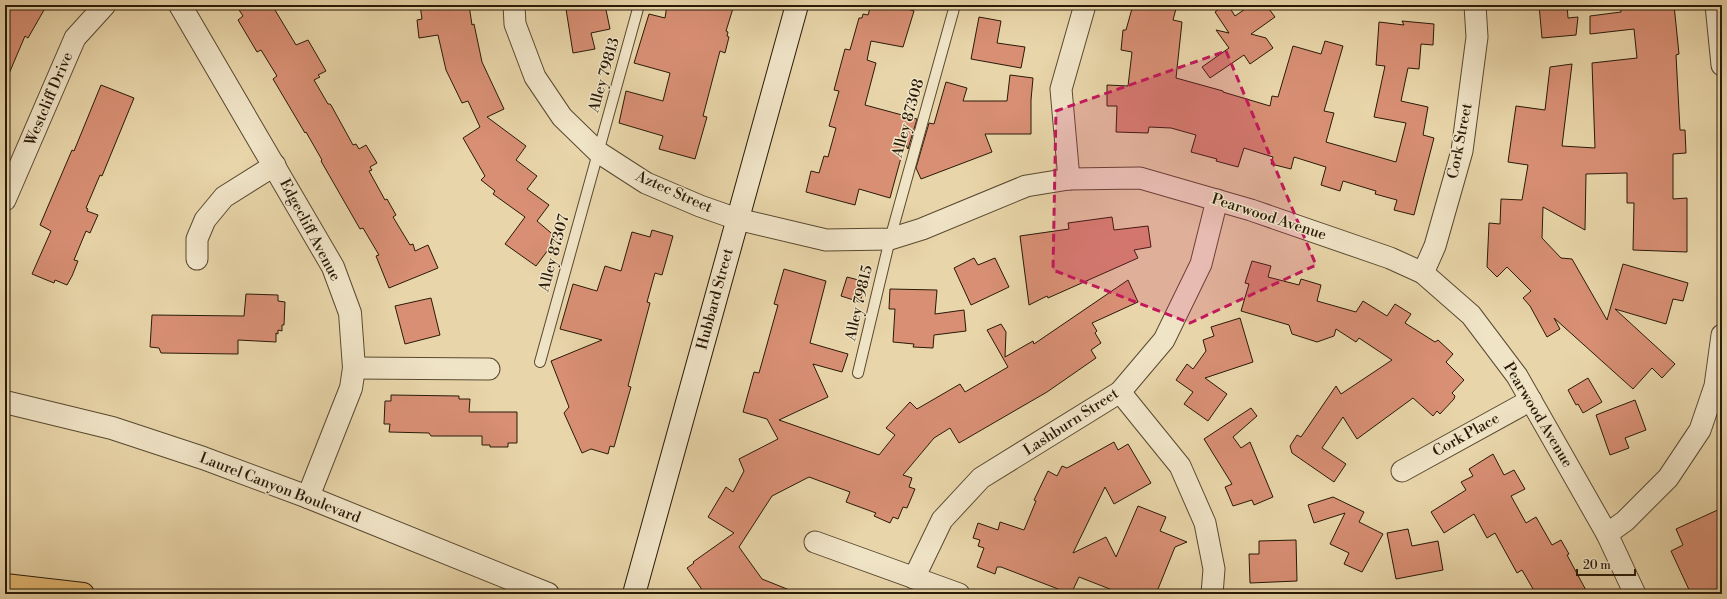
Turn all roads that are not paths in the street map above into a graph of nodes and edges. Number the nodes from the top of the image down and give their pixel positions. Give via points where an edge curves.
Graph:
1 (105, 5) edge
2 (180, 5) edge
3 (514, 5) edge
4 (639, 5) edge
5 (797, 5) edge
6 (955, 5) edge
7 (1085, 5) edge
8 (1475, 5) edge
9 (1716, 5) edge
10 (1722, 65) edge
11 (598, 152) junction
12 (275, 165) junction
13 (1069, 179) junction
14 (5, 200) edge
15 (1217, 200) junction
16 (737, 219) junction
17 (890, 239) junction
18 (197, 259) dead end
19 (1423, 273) junction
20 (1722, 336) edge
21 (540, 362) dead end
22 (354, 368) junction
23 (489, 369) dead end
24 (858, 373) dead end
25 (1120, 392) junction
26 (1531, 400) junction
27 (5, 402) edge
28 (1402, 471) dead end
29 (308, 497) junction
30 (1606, 534) junction
31 (815, 542) dead end
32 (914, 578) junction
33 (5, 585) edge
34 (83, 594) edge
35 (548, 594) edge
36 (634, 594) edge
37 (959, 594) edge
38 (1212, 594) edge
39 (1635, 594) edge

1 - 14 street, Westcliff Drive via 75,38
2 - 12 street, Edgecliff Avenue
3 - 11 street, Aztec Street via 515,24 535,77 562,118
4 - 11 lane, Alley 79813
5 - 16 street, Hubbard Street
6 - 17 lane, Alley 87308
7 - 13 street via 1061,89
8 - 19 street, Cork Street via 1477,37 1462,151 1435,246
9 - 10 street
11 - 16 street, Aztec Street via 646,183
11 - 21 lane, Alley 87307
12 - 18 street via 224,197 205,220 197,239
12 - 22 street, Edgecliff Avenue via 333,267 350,313
13 - 15 street, Pearwood Avenue via 1140,178
13 - 17 street, Pearwood Avenue via 1026,186 922,229
15 - 19 street, Pearwood Avenue via 1390,258
15 - 25 street, Lashburn Street via 1201,264 1164,340
16 - 17 street, Pearwood Avenue via 826,240
16 - 36 street, Hubbard Street
17 - 24 lane, Alley 79815
19 - 26 street, Pearwood Avenue via 1471,315 1517,376
20 - 30 street via 1715,386 1700,430 1668,478 1625,521
22 - 23 street
22 - 29 street, Edgecliff Avenue via 351,388
25 - 32 street, Lashburn Street via 981,478 942,520
25 - 38 street via 1180,466 1205,523 1214,569
26 - 28 street, Cork Place
26 - 30 street, Pearwood Avenue
27 - 29 street, Laurel Canyon Boulevard via 112,428
29 - 35 street, Laurel Canyon Boulevard
30 - 39 street, Pearwood Avenue
31 - 32 street
32 - 37 street
33 - 34 highway

